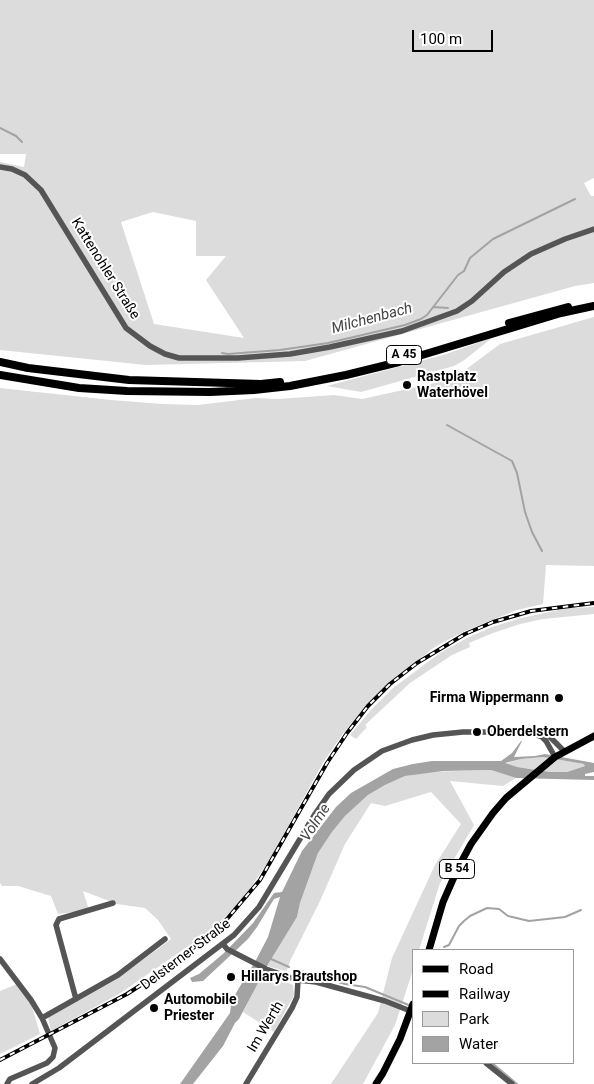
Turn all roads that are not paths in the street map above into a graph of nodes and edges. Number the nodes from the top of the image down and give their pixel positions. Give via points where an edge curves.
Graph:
1 (0, 167) edge
2 (594, 228) edge
3 (594, 301) edge
4 (594, 306) edge
5 (0, 362) edge
6 (0, 375) edge
7 (530, 733) junction
8 (594, 736) edge
9 (564, 751) junction
10 (555, 757) junction
11 (113, 903) dead end
12 (165, 939) dead end
13 (225, 947) junction
14 (429, 949) edge
15 (0, 958) edge
16 (298, 980) junction
17 (76, 999) junction
18 (411, 1013) edge
19 (42, 1018) junction
20 (487, 1064) edge
21 (7, 1084) edge
22 (32, 1084) edge
23 (246, 1084) edge
24 (376, 1084) edge
25 (512, 1084) edge

1 - 2 street, Kattenohler Straße via 25,175 41,190 126,328 150,346 179,358 290,354 402,331 458,311 531,254
3 - 5 highway, A 45 via 346,371 261,384 129,380
4 - 6 highway, A 45 via 346,376 290,386 210,392 127,392
7 - 9 street, Delsterner Straße via 541,732 550,736
7 - 10 street via 542,737
7 - 13 street, Delsterner Straße via 433,735 389,747 361,764 320,806 259,907
8 - 9 main road, B 54
9 - 10 main road, B 54
10 - 14 main road, B 54 via 506,798 464,855
11 - 17 street via 59,919 56,925
12 - 17 street via 118,975
13 - 16 street via 266,969
13 - 22 street, Delsterner Straße via 59,1068
15 - 19 street
16 - 18 street via 376,999
16 - 23 street, Im Werth via 297,997 292,1008
17 - 19 street
18 - 24 main road
19 - 21 street via 53,1045 50,1060 10,1079
20 - 25 street

